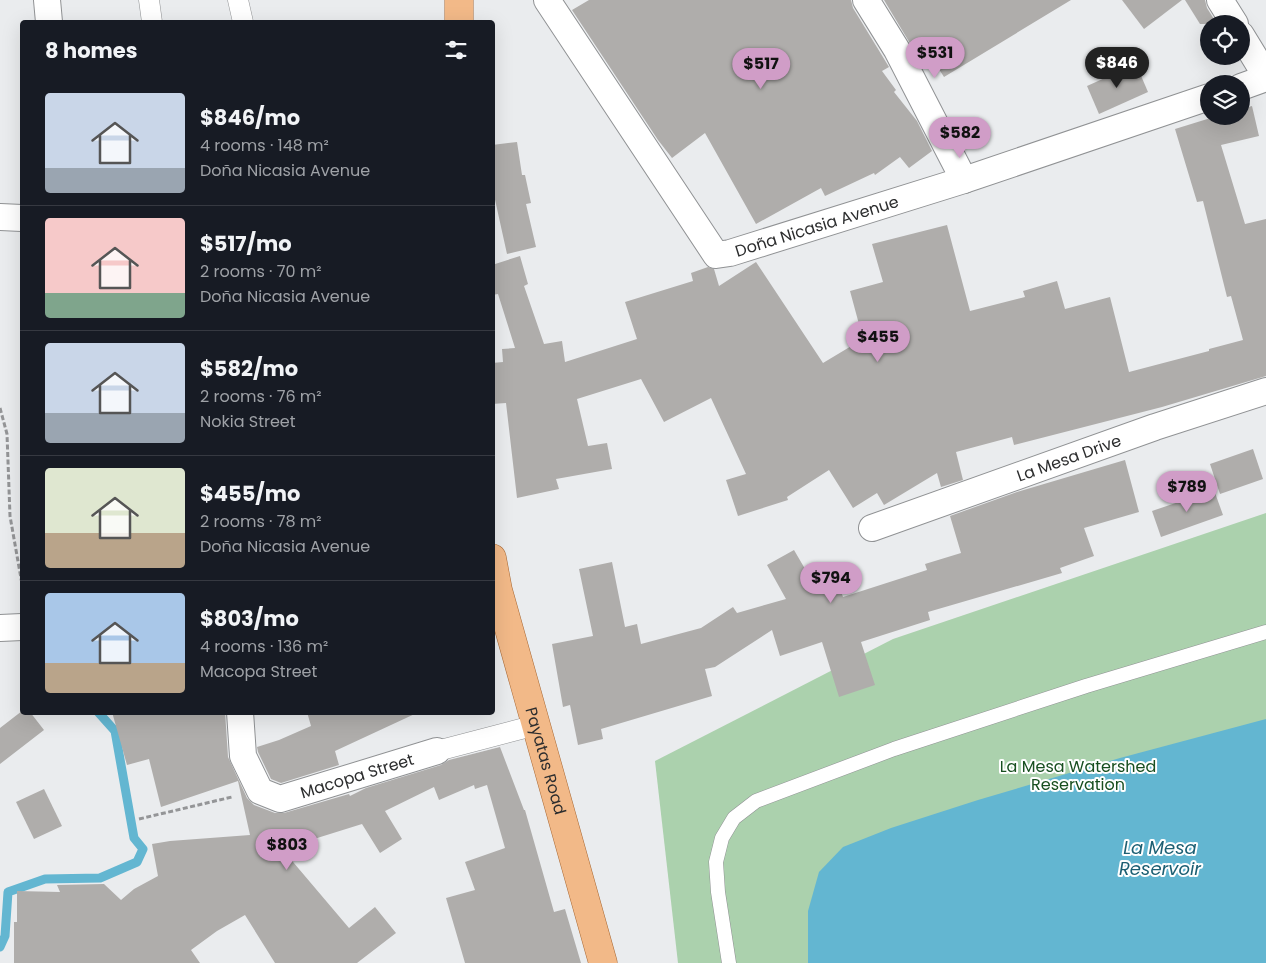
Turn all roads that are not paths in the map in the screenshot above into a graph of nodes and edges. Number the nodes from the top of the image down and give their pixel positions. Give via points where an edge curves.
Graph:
1 (46, 0) edge
2 (149, 0) edge
3 (238, 0) edge
4 (459, 0) edge
5 (547, 0) edge
6 (866, 0) edge
7 (1220, 0) edge
8 (1229, 15) edge
9 (49, 20) edge
10 (152, 20) edge
11 (242, 20) edge
12 (459, 20) edge
13 (1250, 50) edge
14 (1266, 77) edge
15 (1250, 83) edge
16 (1200, 101) edge
17 (964, 180) junction
18 (0, 217) edge
19 (20, 218) edge
20 (1266, 392) edge
21 (872, 528) dead end
22 (495, 590) edge
23 (20, 627) edge
24 (0, 628) edge
25 (1266, 632) edge
26 (240, 715) edge
27 (536, 725) junction
28 (437, 751) joint
29 (603, 963) edge
30 (729, 963) edge

1 - 9 street
2 - 10 street
3 - 11 street
4 - 12 main road
5 - 17 street, Doña Nicasia Avenue via 716,255
6 - 17 street via 897,50
7 - 8 street
13 - 14 street
14 - 15 street
16 - 17 street, Doña Nicasia Avenue
18 - 19 street
20 - 21 street, La Mesa Drive via 1156,427
22 - 27 main road, Payatas Road
23 - 24 street
25 - 30 lane via 894,749 756,801 734,818 722,838 716,862
26 - 28 street, Macopa Street via 243,756 260,790 280,799
27 - 28 street, Macopa Street
27 - 29 main road, Payatas Road

